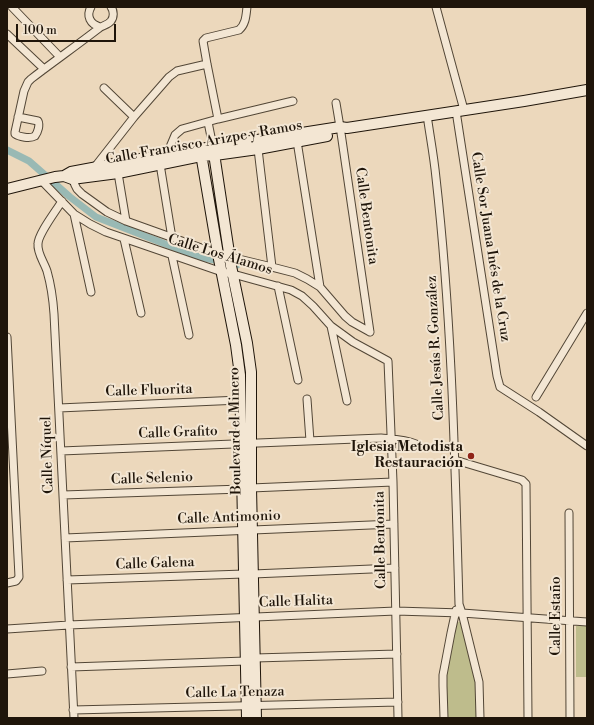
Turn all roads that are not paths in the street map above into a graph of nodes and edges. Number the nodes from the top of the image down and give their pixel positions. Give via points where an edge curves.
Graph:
1 (12, 7) edge
2 (91, 7) edge
3 (111, 7) edge
4 (247, 7) edge
5 (436, 7) edge
6 (100, 27) junction
7 (7, 34) edge
8 (60, 57) junction
9 (207, 64) junction
10 (44, 69) junction
11 (104, 88) dead end
12 (587, 90) edge
13 (293, 101) dead end
14 (336, 103) dead end
15 (460, 111) junction
16 (427, 115) junction
17 (18, 117) junction
18 (134, 117) junction
19 (218, 118) junction
20 (208, 122) junction
21 (343, 129) junction
22 (297, 141) junction
23 (258, 149) junction
24 (214, 151) junction
25 (201, 152) junction
26 (167, 154) junction
27 (160, 164) junction
28 (94, 168) junction
29 (118, 173) junction
30 (58, 177) junction
31 (7, 189) edge
32 (62, 201) junction
33 (74, 214) junction
34 (126, 220) junction
35 (172, 238) junction
36 (124, 239) junction
37 (172, 256) junction
38 (220, 263) junction
39 (231, 264) junction
40 (272, 267) junction
41 (278, 286) junction
42 (320, 287) junction
43 (91, 292) dead end
44 (141, 313) dead end
45 (587, 313) edge
46 (331, 326) junction
47 (370, 332) joint
48 (190, 335) dead end
49 (7, 337) edge
50 (388, 361) joint
51 (298, 380) dead end
52 (536, 397) dead end
53 (307, 399) dead end
54 (240, 400) junction
55 (347, 401) dead end
56 (59, 408) junction
57 (9, 413) edge
58 (391, 438) junction
59 (310, 441) junction
60 (246, 444) junction
61 (416, 444) dead end
62 (587, 446) edge
63 (61, 452) junction
64 (455, 460) junction
65 (393, 482) junction
66 (246, 488) junction
67 (63, 495) junction
68 (569, 513) dead end
69 (394, 524) junction
70 (248, 531) junction
71 (65, 538) junction
72 (395, 568) junction
73 (249, 574) junction
74 (67, 580) junction
75 (7, 583) edge
76 (396, 611) junction
77 (459, 613) junction
78 (250, 617) junction
79 (527, 618) junction
80 (570, 621) junction
81 (587, 622) edge
82 (69, 625) junction
83 (7, 629) edge
84 (397, 654) junction
85 (251, 660) junction
86 (71, 667) junction
87 (42, 671) dead end
88 (7, 674) edge
89 (398, 702) junction
90 (252, 705) junction
91 (73, 710) junction
92 (74, 718) edge
93 (247, 718) edge
94 (256, 718) edge
95 (398, 718) edge
96 (444, 718) edge
97 (480, 718) edge
98 (528, 718) edge
99 (570, 718) edge

1 - 8 street
2 - 6 street via 89,18 95,26
3 - 6 street via 113,19
4 - 9 street via 245,22 240,30 204,39
5 - 15 street, Calle Sor Juana Inés de la Cruz
6 - 8 street
7 - 10 street
8 - 10 street
9 - 18 street via 172,74
9 - 19 street
10 - 17 street via 25,86
11 - 18 street
12 - 15 street, Calle Francisco Arizpe y Ramos
13 - 19 street
14 - 21 street, Calle Bentonita
15 - 16 street, Calle Francisco Arizpe y Ramos
15 - 62 street, Calle Sor Juana Inés de la Cruz via 500,387
16 - 21 street, Calle Francisco Arizpe y Ramos
16 - 64 street, Calle Jesús R. González via 442,244
17 - 17 street via 15,134 31,138 37,134 38,121
18 - 28 street
19 - 20 street
20 - 24 street
20 - 26 street via 178,132
21 - 22 street, Calle Francisco Arizpe y Ramos
21 - 24 street, Calle Francisco Arizpe y Ramos
21 - 47 street, Calle Bentonita
22 - 23 street, Calle Francisco Arizpe y Ramos
22 - 42 street
23 - 24 street, Calle Francisco Arizpe y Ramos
23 - 40 street
24 - 25 street, Calle Francisco Arizpe y Ramos
24 - 39 street, Boulevard el Minero
25 - 26 street, Calle Francisco Arizpe y Ramos
25 - 27 street, Calle Francisco Arizpe y Ramos
25 - 38 street, Boulevard el Minero
26 - 28 street, Calle Francisco Arizpe y Ramos
27 - 29 street, Calle Francisco Arizpe y Ramos
27 - 35 street
28 - 30 street, Calle Francisco Arizpe y Ramos
29 - 30 street, Calle Francisco Arizpe y Ramos
29 - 34 street
30 - 31 street
30 - 32 street, Calle Los Álamos
30 - 34 street, Calle Los Álamos via 107,212
32 - 33 street, Calle Los Álamos
32 - 56 street, Calle Níquel via 41,234 38,244 52,292
33 - 36 street, Calle Los Álamos
33 - 43 street
34 - 35 street, Calle Los Álamos
35 - 38 street, Calle Los Álamos
36 - 37 street, Calle Los Álamos
36 - 44 street
37 - 38 street, Calle Los Álamos
37 - 48 street
38 - 39 street, Calle Los Álamos
38 - 39 street, Calle Los Álamos
38 - 54 street, Boulevard el Minero via 239,359
39 - 40 street, Calle Los Álamos
39 - 41 street, Calle Los Álamos
39 - 60 street, Boulevard el Minero via 251,384
40 - 42 street, Calle Los Álamos via 295,273
41 - 46 street, Calle Los Álamos via 302,296
41 - 51 street
42 - 47 street, Calle Los Álamos via 348,319
45 - 52 street
46 - 50 street, Calle Los Álamos via 353,342
46 - 55 street
49 - 57 street
50 - 58 street, Calle Bentonita
53 - 59 street
54 - 56 street, Calle Fluorita
54 - 60 street, Boulevard el Minero
56 - 63 street, Calle Níquel
57 - 75 street via 19,577 16,581
58 - 59 street, Calle Grafito
58 - 61 street, Calle Grafito
58 - 65 street, Calle Bentonita
59 - 60 street, Calle Grafito
60 - 63 street, Calle Grafito
60 - 66 street, Boulevard el Minero
63 - 67 street, Calle Níquel
64 - 77 street, Calle Jesús R. González
64 - 79 street via 522,480 526,484
65 - 66 street, Calle Selenio
65 - 69 street, Calle Bentonita
66 - 67 street, Calle Selenio
66 - 70 street, Boulevard el Minero
67 - 71 street, Calle Níquel
68 - 80 street, Calle Estaño
69 - 70 street, Calle Antimonio
69 - 72 street, Calle Bentonita
70 - 71 street, Calle Antimonio
70 - 73 street, Boulevard el Minero
71 - 74 street, Calle Níquel
72 - 73 street, Calle Galena
72 - 76 street, Calle Bentonita
73 - 74 street, Calle Galena
73 - 78 street, Boulevard el Minero
74 - 82 street, Calle Níquel
76 - 77 street, Calle Halita
76 - 78 street, Calle Halita
76 - 84 street, Calle Bentonita
77 - 79 street, Calle Halita
77 - 96 street via 443,675
77 - 97 street, Calle Jesús R. González via 479,682
78 - 82 street, Calle Halita
78 - 85 street, Boulevard el Minero
79 - 80 street, Calle Halita
79 - 98 street
80 - 81 street, Calle Halita
80 - 99 street, Calle Estaño
82 - 83 street, Calle Halita
82 - 86 street, Calle Níquel
84 - 85 street
84 - 89 street, Calle Bentonita
85 - 86 street
85 - 90 street, Boulevard el Minero
86 - 91 street, Calle Níquel
87 - 88 street
89 - 90 street, Calle La Tenaza
89 - 95 street, Calle Bentonita
90 - 91 street, Calle La Tenaza
90 - 93 street, Boulevard el Minero
90 - 94 street, Boulevard el Minero
91 - 92 street, Calle Níquel

